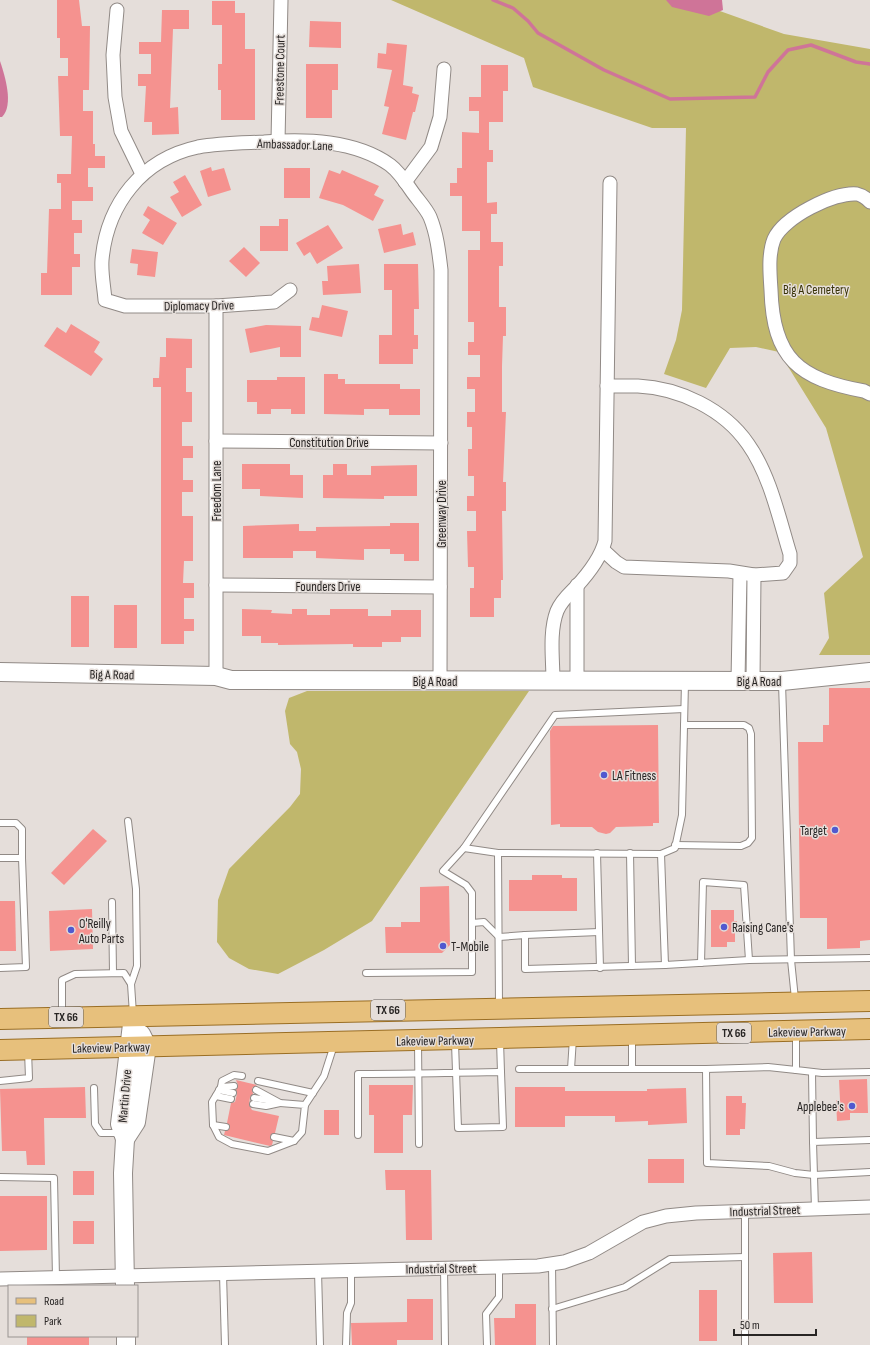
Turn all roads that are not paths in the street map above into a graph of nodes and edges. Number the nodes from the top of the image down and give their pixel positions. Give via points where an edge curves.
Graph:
1 (280, 0) edge
2 (117, 10) dead end
3 (444, 69) dead end
4 (278, 141) junction
5 (142, 174) junction
6 (405, 182) junction
7 (610, 183) dead end
8 (870, 202) edge
9 (290, 290) dead end
10 (105, 300) joint
11 (216, 306) junction
12 (441, 347) joint
13 (607, 386) junction
14 (870, 394) edge
15 (216, 441) junction
16 (441, 443) junction
17 (603, 550) junction
18 (740, 574) junction
19 (754, 575) junction
20 (216, 586) junction
21 (578, 586) junction
22 (440, 587) junction
23 (0, 672) edge
24 (870, 672) edge
25 (216, 676) junction
26 (440, 681) junction
27 (553, 681) junction
28 (577, 681) junction
29 (685, 681) junction
30 (746, 681) junction
31 (782, 681) junction
32 (684, 709) junction
33 (684, 725) junction
34 (128, 821) dead end
35 (0, 823) edge
36 (675, 845) junction
37 (464, 848) junction
38 (498, 853) junction
39 (597, 853) junction
40 (630, 853) junction
41 (661, 854) junction
42 (0, 858) edge
43 (22, 858) junction
44 (112, 902) dead end
45 (472, 923) junction
46 (599, 932) junction
47 (525, 935) junction
48 (499, 937) junction
49 (870, 958) edge
50 (749, 960) junction
51 (791, 960) junction
52 (702, 963) junction
53 (665, 964) junction
54 (632, 966) junction
55 (0, 968) edge
56 (600, 968) junction
57 (113, 973) junction
58 (366, 973) dead end
59 (131, 984) junction
60 (870, 1001) edge
61 (795, 1003) junction
62 (500, 1008) junction
63 (133, 1016) junction
64 (62, 1017) junction
65 (0, 1019) edge
66 (870, 1030) edge
67 (796, 1031) junction
68 (632, 1035) junction
69 (573, 1036) junction
70 (500, 1038) junction
71 (455, 1039) junction
72 (418, 1040) junction
73 (335, 1042) junction
74 (138, 1047) junction
75 (28, 1049) junction
76 (0, 1050) edge
77 (632, 1068) junction
78 (519, 1069) dead end
79 (571, 1069) junction
80 (706, 1069) junction
81 (796, 1070) junction
82 (501, 1072) junction
83 (812, 1072) junction
84 (870, 1072) edge
85 (456, 1073) junction
86 (419, 1074) junction
87 (242, 1076) dead end
88 (258, 1080) dead end
89 (0, 1081) edge
90 (234, 1086) dead end
91 (94, 1088) dead end
92 (256, 1090) dead end
93 (218, 1091) junction
94 (313, 1093) junction
95 (232, 1096) dead end
96 (254, 1101) dead end
97 (280, 1103) junction
98 (305, 1105) junction
99 (213, 1125) junction
100 (226, 1127) dead end
101 (358, 1135) dead end
102 (274, 1137) dead end
103 (125, 1139) junction
104 (870, 1140) edge
105 (294, 1141) junction
106 (813, 1142) junction
107 (419, 1144) dead end
108 (870, 1172) edge
109 (814, 1175) junction
110 (0, 1177) edge
111 (870, 1207) edge
112 (815, 1208) junction
113 (745, 1211) junction
114 (745, 1258) junction
115 (552, 1264) junction
116 (499, 1266) junction
117 (444, 1268) junction
118 (351, 1270) junction
119 (318, 1271) junction
120 (223, 1274) junction
121 (56, 1278) junction
122 (0, 1279) edge
123 (124, 1281) edge
124 (552, 1310) junction
125 (225, 1345) edge
126 (320, 1345) edge
127 (346, 1345) edge
128 (445, 1345) edge
129 (487, 1345) edge
130 (553, 1345) edge
131 (745, 1345) edge

1 - 4 street, Freestone Court
2 - 5 street via 113,55 116,104 121,131
3 - 6 street via 440,117 431,147
4 - 5 street, Ambassador Lane via 198,148 169,158
4 - 6 street, Ambassador Lane via 350,146 374,155 391,166
5 - 10 street, Ambassador Lane via 119,202 107,232 102,261
6 - 12 street, Ambassador Lane via 430,216 437,244 441,270
7 - 13 street
8 - 14 street via 859,194 846,194 830,198 792,219 774,239 770,259 775,331 785,352 798,367 824,381
9 - 11 street, Diplomacy Drive via 274,302
10 - 11 street, Diplomacy Drive via 125,306
11 - 15 street, Freedom Lane
12 - 16 street, Greenway Drive
13 - 17 street
13 - 19 street via 648,388 692,400 726,420 748,444 766,480 790,554 790,563 783,573
15 - 16 street, Constitution Drive
15 - 20 street, Freedom Lane
16 - 22 street, Greenway Drive
17 - 18 street via 624,567 729,571
17 - 21 street
18 - 19 street
18 - 30 street
19 - 30 street
20 - 22 street, Founders Drive
20 - 25 street, Freedom Lane
21 - 27 street via 561,603 557,611 553,629
21 - 28 street
22 - 26 street, Greenway Drive
23 - 25 street, Big A Road
24 - 31 street, Big A Road
25 - 26 street, Big A Road via 231,680
26 - 27 street, Big A Road
27 - 28 street, Big A Road
28 - 29 street, Big A Road
29 - 30 street, Big A Road
29 - 32 lane
30 - 31 street, Big A Road
31 - 51 lane
32 - 33 lane
32 - 37 lane via 555,715
33 - 36 lane via 682,815
33 - 36 lane via 744,724 749,728 752,734 752,838 741,846
34 - 59 lane via 136,890 137,966
35 - 43 lane via 16,823 22,829
36 - 41 lane via 675,848
37 - 38 lane
37 - 45 lane via 443,871 466,885 472,893
38 - 39 lane
38 - 48 lane
39 - 40 lane
39 - 46 lane
40 - 41 lane
40 - 54 lane
41 - 53 lane
42 - 43 lane
43 - 55 lane via 26,967
44 - 57 lane
45 - 48 lane via 484,922
45 - 58 lane via 472,972
46 - 47 lane
46 - 56 lane
47 - 48 lane
47 - 56 lane via 526,969
48 - 62 lane
49 - 51 lane
50 - 51 lane
50 - 52 lane
50 - 52 lane via 744,885 703,882
51 - 61 lane
52 - 53 lane
53 - 54 lane
54 - 56 lane
57 - 59 lane via 124,973
57 - 64 lane via 76,974 62,980
59 - 63 lane
60 - 61 main road, TX 66
61 - 62 main road, TX 66
61 - 67 main road
62 - 63 main road, TX 66
62 - 70 main road
63 - 64 main road, TX 66
63 - 74 street, Martin Drive
64 - 65 main road, TX 66
66 - 67 main road, Lakeview Parkway / TX 66
67 - 68 main road, Lakeview Parkway / TX 66
67 - 81 lane
68 - 69 main road, Lakeview Parkway / TX 66
68 - 77 lane
69 - 70 main road, Lakeview Parkway / TX 66
69 - 79 lane
70 - 71 main road, Lakeview Parkway / TX 66
70 - 82 lane
71 - 72 main road, Lakeview Parkway / TX 66
71 - 85 lane
72 - 73 main road, Lakeview Parkway / TX 66
72 - 86 lane
73 - 74 main road, Lakeview Parkway / TX 66
73 - 94 lane via 324,1076
74 - 75 main road, Lakeview Parkway / TX 66
74 - 103 street, Martin Drive via 136,1122
75 - 76 main road, Lakeview Parkway / TX 66
75 - 89 lane via 29,1078
77 - 79 lane
77 - 80 lane
78 - 79 lane
80 - 81 lane
80 - 109 lane via 706,1163 769,1166
81 - 83 lane
82 - 85 lane
82 - 85 lane via 503,1127 458,1128
83 - 84 lane
83 - 106 lane
85 - 86 lane
86 - 101 lane via 358,1074
86 - 107 lane
87 - 93 lane via 222,1081
88 - 94 lane
90 - 93 lane
91 - 103 lane via 95,1124 101,1133 115,1133
92 - 97 lane
93 - 95 lane
93 - 99 lane via 212,1102
94 - 98 lane
96 - 97 lane via 266,1106
97 - 98 lane
98 - 105 lane via 302,1132
99 - 100 lane
99 - 105 lane via 219,1137 232,1144 268,1151
102 - 105 lane
103 - 123 street, Martin Drive
104 - 106 lane
106 - 109 lane
108 - 109 lane
109 - 112 lane
110 - 121 lane via 54,1178
111 - 112 street, Industrial Street
112 - 113 street, Industrial Street
113 - 114 lane
113 - 115 street, Industrial Street via 680,1213 656,1218 631,1228 589,1253
114 - 124 lane via 670,1258 625,1287
114 - 131 lane
115 - 116 street, Industrial Street
115 - 124 lane
116 - 117 street, Industrial Street
116 - 129 lane via 499,1297 486,1314
117 - 118 street, Industrial Street
117 - 128 lane
118 - 119 street, Industrial Street
118 - 127 lane via 351,1303 347,1313
119 - 120 street, Industrial Street
119 - 126 lane
120 - 123 street, Industrial Street
120 - 125 lane
121 - 122 street, Industrial Street
121 - 123 street, Industrial Street
124 - 130 lane

